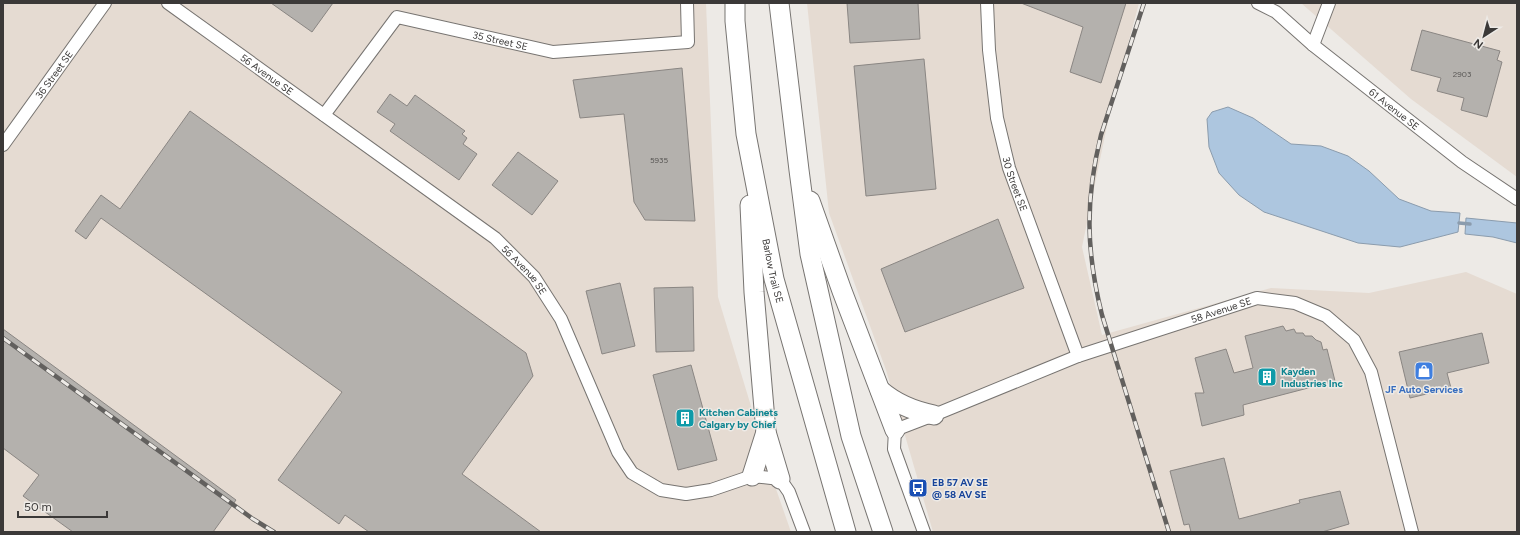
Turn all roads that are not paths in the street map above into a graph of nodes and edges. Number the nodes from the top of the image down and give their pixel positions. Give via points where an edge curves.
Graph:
1 (105, 3) edge
2 (168, 3) edge
3 (687, 3) edge
4 (735, 3) edge
5 (780, 3) edge
6 (987, 3) edge
7 (1258, 3) edge
8 (1329, 3) edge
9 (1273, 7) edge
10 (1313, 45) junction
11 (324, 115) junction
12 (746, 134) junction
13 (3, 145) edge
14 (799, 170) junction
15 (1517, 199) edge
16 (1078, 356) junction
17 (880, 390) junction
18 (934, 415) junction
19 (895, 430) junction
20 (766, 432) junction
21 (752, 476) junction
22 (780, 479) junction
23 (804, 532) edge
24 (846, 532) edge
25 (884, 532) edge
26 (924, 532) edge
27 (1412, 532) edge

1 - 13 street, 36 Street SE
2 - 11 street, 56 Avenue SE
3 - 11 street, 35 Street SE via 688,42 553,52 398,17
4 - 12 main road, Barlow Trail SE
5 - 14 main road
6 - 16 street, 30 Street SE via 997,118 1009,168
7 - 9 street, 61 Avenue SE
8 - 10 street
9 - 10 street, 61 Avenue SE
10 - 15 street, 61 Avenue SE via 1462,162
11 - 21 street, 56 Avenue SE via 495,238 534,277 561,319 618,452 632,473 661,490 686,494 711,490
12 - 20 main road via 754,292
12 - 24 main road, Barlow Trail SE via 774,279
14 - 17 main road
14 - 25 main road via 810,254 851,436
16 - 18 street, 58 Avenue SE
16 - 27 street, 58 Avenue SE via 1257,298 1295,303 1326,316 1354,340 1371,372
17 - 18 main road via 898,404 914,411
17 - 19 main road
18 - 19 street, 58 Avenue SE
19 - 26 street via 894,449
20 - 21 main road
20 - 22 main road
21 - 22 street, 56 Avenue SE
22 - 23 street via 789,492

